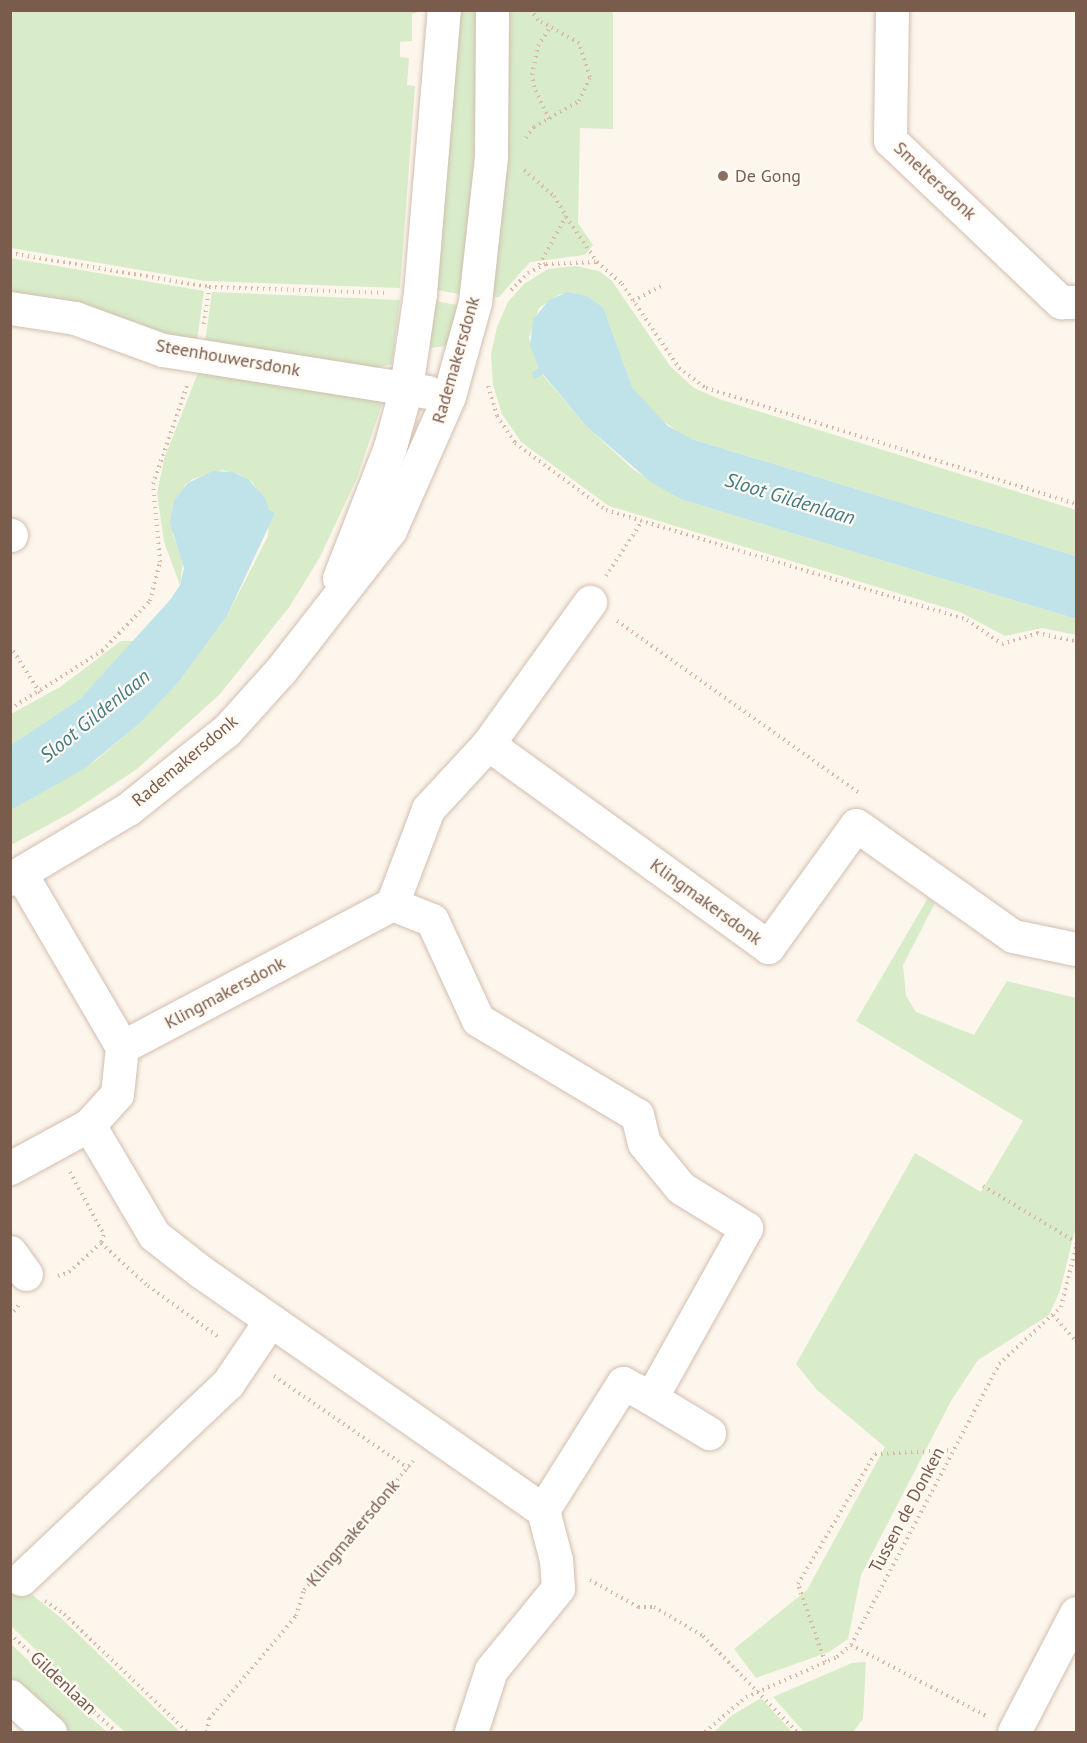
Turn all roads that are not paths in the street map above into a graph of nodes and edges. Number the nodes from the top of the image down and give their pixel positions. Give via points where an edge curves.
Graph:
1 (444, 10) edge
2 (492, 10) edge
3 (892, 10) edge
4 (1077, 302) edge
5 (10, 308) edge
6 (406, 388) junction
7 (449, 396) junction
8 (590, 602) road end
9 (328, 605) junction
10 (488, 744) junction
11 (16, 877) edge
12 (392, 904) junction
13 (1077, 949) edge
14 (122, 1047) junction
15 (89, 1125) junction
16 (10, 1168) edge
17 (270, 1321) junction
18 (651, 1398) junction
19 (709, 1433) dead end
20 (543, 1510) junction
21 (21, 1579) road end
22 (1077, 1613) edge
23 (10, 1696) edge
24 (50, 1732) edge
25 (471, 1732) edge
26 (1015, 1732) edge

1 - 6 street, Rademakersdonk via 420,293
2 - 7 street, Rademakersdonk via 491,156 475,302
3 - 4 street, Smeltersdonk via 890,140 1061,302
5 - 6 street, Steenhouwersdonk via 75,318 163,350 198,352
6 - 7 street, Steenhouwersdonk
6 - 9 street, Rademakersdonk via 390,447
7 - 9 street, Rademakersdonk via 390,530
8 - 10 street
9 - 11 street, Rademakersdonk via 281,670 226,730 128,808
10 - 12 street via 428,809
10 - 13 street, Klingmakersdonk via 768,947 856,825 1013,936
11 - 14 street
12 - 14 street, Klingmakersdonk
12 - 18 street via 432,920 478,1020 637,1115 644,1143 681,1188 746,1228
14 - 15 street via 117,1094
15 - 16 street
15 - 17 street via 154,1235
17 - 20 street
17 - 21 street via 228,1383
18 - 19 street
18 - 20 street via 623,1383
20 - 25 street via 556,1560 558,1588 491,1670
22 - 26 street
23 - 24 street

